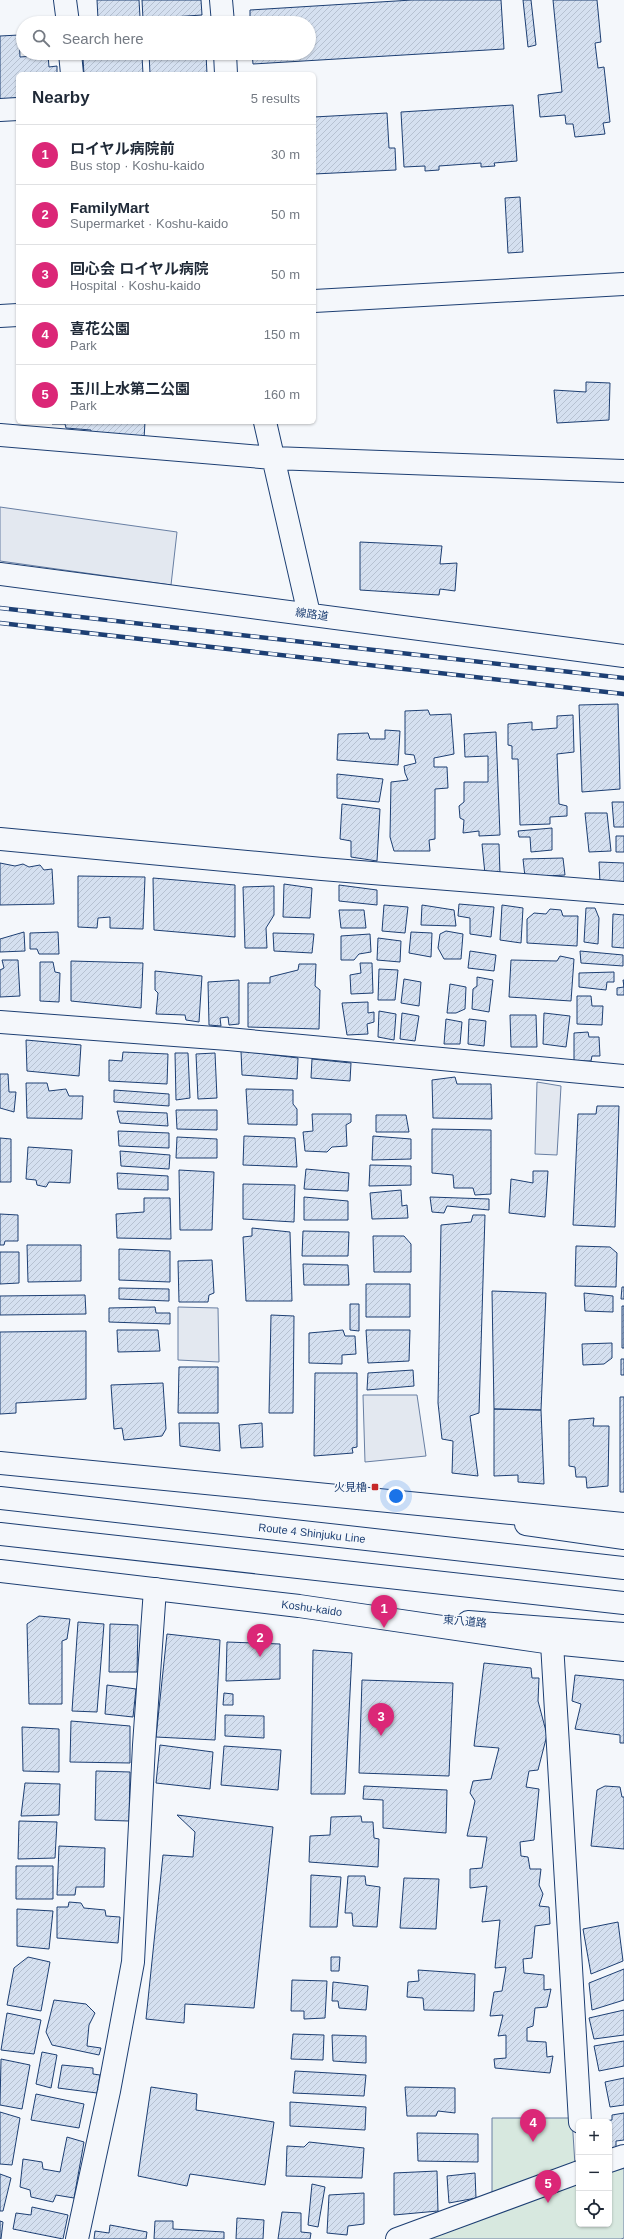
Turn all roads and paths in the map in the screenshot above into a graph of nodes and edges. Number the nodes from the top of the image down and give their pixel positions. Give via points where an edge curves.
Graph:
1 (66, 0) edge
2 (221, 0) edge
3 (67, 16) edge
4 (222, 16) edge
5 (71, 60) edge
6 (225, 60) edge
7 (72, 72) edge
8 (226, 72) edge
9 (16, 109) edge
10 (0, 110) edge
11 (624, 284) edge
12 (316, 301) edge
13 (16, 315) edge
14 (0, 316) edge
15 (264, 424) edge
16 (0, 435) edge
17 (273, 458) junction
18 (624, 471) edge
19 (0, 574) edge
20 (309, 614) junction
21 (624, 656) edge
22 (0, 839) edge
23 (624, 893) edge
24 (0, 1022) edge
25 (624, 1076) edge
26 (0, 1463) edge
27 (312, 1494) junction
28 (0, 1498) edge
29 (624, 1524) edge
30 (0, 1534) edge
31 (624, 1538) edge
32 (624, 1568) edge
33 (0, 1571) edge
34 (155, 1589) junction
35 (624, 1603) edge
36 (306, 1609) junction
37 (624, 1634) edge
38 (552, 1643) junction
39 (624, 1650) edge
40 (580, 2119) edge
41 (624, 2156) edge
42 (612, 2160) edge
43 (576, 2173) edge
44 (77, 2239) edge
45 (396, 2239) edge

1 - 3 main road
2 - 4 main road
5 - 7 main road
6 - 8 main road
9 - 10 main road
11 - 12 main road
13 - 14 main road
15 - 17 main road
16 - 17 main road
17 - 18 main road
17 - 20 main road
19 - 20 main road, 線路道
20 - 21 main road, 線路道
22 - 23 main road via 322,869
24 - 25 main road via 228,1039
26 - 27 main road
27 - 29 main road
27 - 31 main road
28 - 32 main road, Route 4 Shinjuku Line
30 - 35 main road
33 - 34 main road, Koshu-kaido
34 - 36 main road, Koshu-kaido
34 - 44 main road via 133,1962 109,2092
36 - 37 main road, 東八道路
36 - 38 main road, Koshu-kaido
38 - 39 main road, Koshu-kaido
38 - 40 main road
41 - 42 main road
43 - 45 main road

